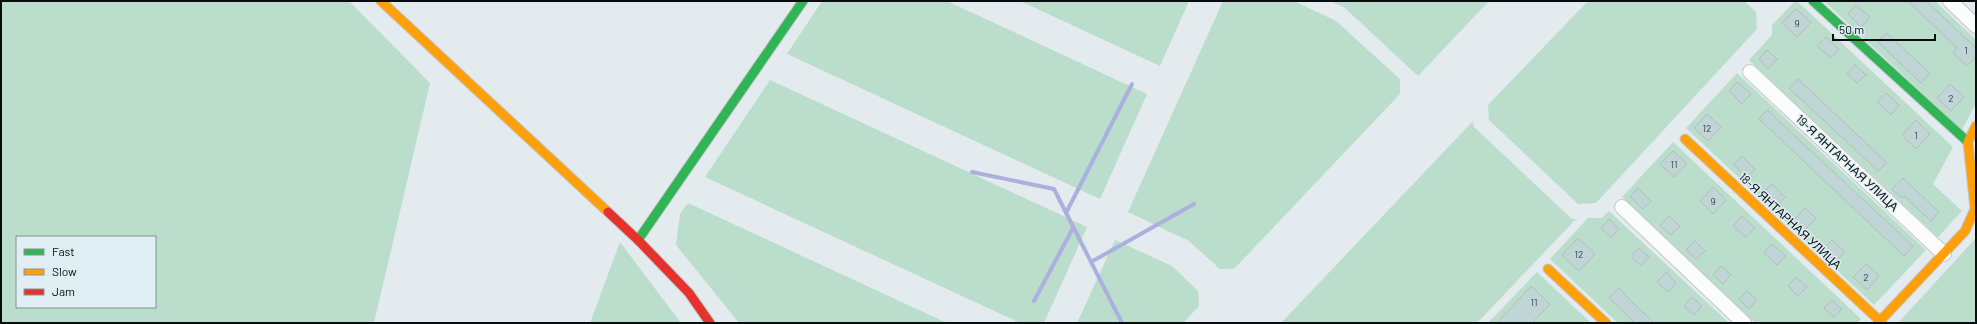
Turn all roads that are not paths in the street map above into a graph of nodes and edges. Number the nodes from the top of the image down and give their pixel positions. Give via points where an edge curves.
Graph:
1 (382, 1) edge
2 (803, 1) edge
3 (1813, 1) edge
4 (1950, 1) edge
5 (1976, 26) edge
6 (1750, 72) dead end
7 (1976, 126) edge
8 (1685, 139) dead end
9 (1968, 142) junction
10 (1622, 207) dead end
11 (638, 240) junction
12 (1944, 254) junction
13 (1548, 269) dead end
14 (1879, 322) edge
15 (710, 323) edge
16 (1606, 323) edge
17 (1744, 323) edge

1 - 11 street
2 - 11 street
3 - 9 street
4 - 5 street
6 - 12 street, 19-Я ЯНТАРНАЯ УЛИЦА
7 - 9 street
8 - 14 street, 18-Я ЯНТАРНАЯ УЛИЦА
9 - 12 street via 1975,209 1965,232
10 - 17 street
11 - 15 street via 689,293
12 - 14 street
13 - 16 street

